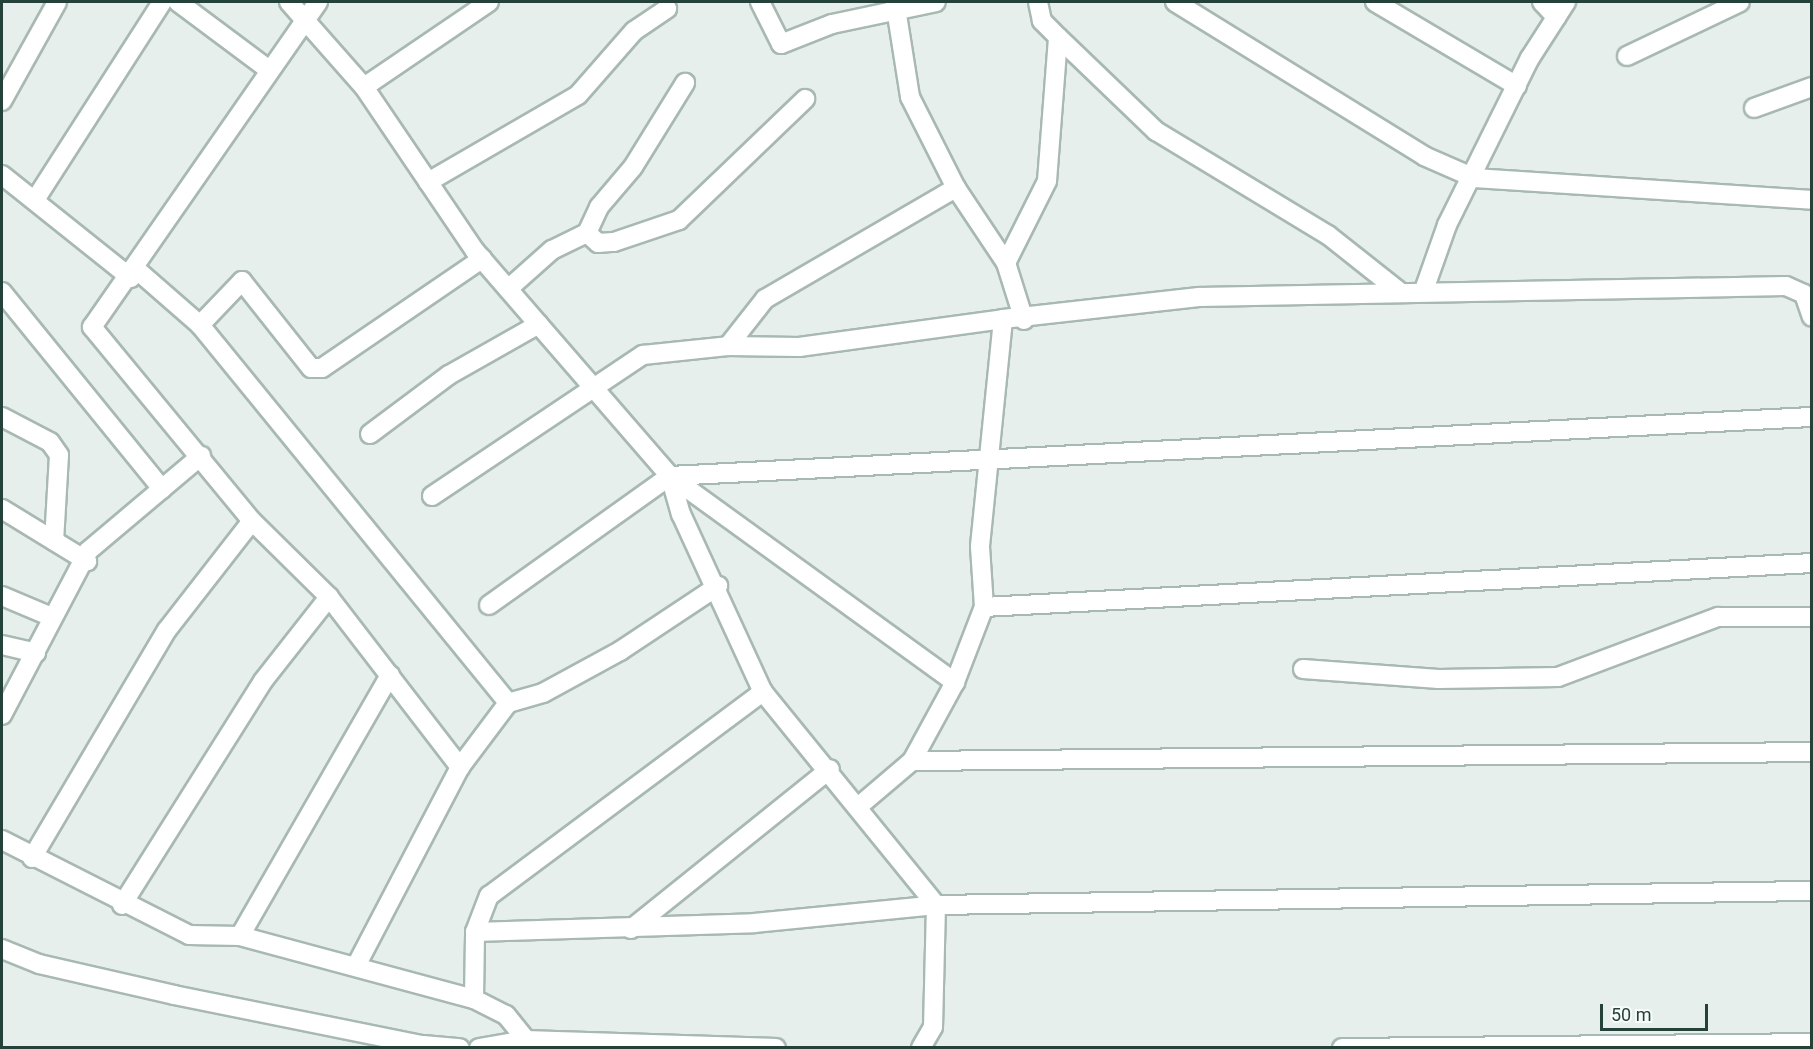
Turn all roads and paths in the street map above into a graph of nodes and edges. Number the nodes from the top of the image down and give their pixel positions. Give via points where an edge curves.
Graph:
1 (57, 2) edge
2 (162, 2) edge
3 (178, 2) edge
4 (289, 2) edge
5 (318, 2) edge
6 (760, 2) edge
7 (936, 2) edge
8 (1038, 2) edge
9 (1175, 2) edge
10 (1375, 2) edge
11 (1542, 2) edge
12 (1566, 2) edge
13 (1740, 2) edge
14 (483, 3) edge
15 (896, 6) edge
16 (667, 9) dead end
17 (1556, 17) junction
18 (304, 18) junction
19 (1058, 37) junction
20 (1627, 56) dead end
21 (268, 69) junction
22 (685, 83) dead end
23 (1517, 86) junction
24 (364, 87) junction
25 (1812, 87) edge
26 (805, 99) dead end
27 (2, 101) edge
28 (1754, 108) dead end
29 (2, 175) edge
30 (1474, 178) junction
31 (428, 182) junction
32 (956, 188) junction
33 (35, 200) junction
34 (1812, 200) edge
35 (587, 233) junction
36 (482, 259) junction
37 (1006, 263) junction
38 (134, 274) junction
39 (508, 289) junction
40 (1424, 290) junction
41 (2, 292) edge
42 (1400, 292) junction
43 (1812, 317) edge
44 (1004, 319) junction
45 (1024, 320) junction
46 (539, 324) junction
47 (200, 325) junction
48 (728, 346) junction
49 (596, 389) junction
50 (2, 417) edge
51 (1812, 417) edge
52 (370, 435) dead end
53 (201, 456) junction
54 (988, 459) junction
55 (670, 476) junction
56 (162, 489) junction
57 (432, 496) dead end
58 (2, 509) edge
59 (252, 521) junction
60 (54, 541) junction
61 (87, 561) junction
62 (1812, 563) edge
63 (718, 586) junction
64 (2, 596) edge
65 (328, 597) junction
66 (489, 605) dead end
67 (984, 608) junction
68 (52, 617) junction
69 (1812, 617) edge
70 (2, 645) edge
71 (36, 653) junction
72 (1303, 669) dead end
73 (390, 675) junction
74 (955, 682) junction
75 (763, 692) junction
76 (508, 703) junction
77 (2, 715) edge
78 (1812, 752) edge
79 (912, 761) junction
80 (460, 767) junction
81 (830, 769) junction
82 (859, 806) junction
83 (2, 840) edge
84 (32, 858) junction
85 (1812, 891) edge
86 (122, 905) junction
87 (936, 905) junction
88 (631, 929) junction
89 (475, 932) junction
90 (240, 936) junction
91 (2, 949) edge
92 (356, 966) junction
93 (474, 999) junction
94 (526, 1040) junction
95 (1812, 1043) edge
96 (460, 1047) edge
97 (479, 1047) edge
98 (776, 1047) edge
99 (921, 1047) edge
100 (1342, 1047) edge

1 - 27 street
2 - 33 street
3 - 21 street
4 - 18 street
5 - 18 street
6 - 15 street via 781,44
7 - 15 street
8 - 19 street via 1042,21
9 - 30 street via 1424,156
10 - 23 street
11 - 17 street
12 - 17 street
13 - 20 street
14 - 24 street
15 - 32 street via 910,97
16 - 31 street via 634,31 578,95
17 - 23 street
18 - 21 street
18 - 24 street
19 - 37 street via 1047,181
19 - 42 street via 1156,131 1328,235
21 - 38 street
22 - 35 street via 633,167 599,207
23 - 30 street
24 - 31 street
25 - 28 street
26 - 35 street via 679,220 614,242 598,243
29 - 33 street
30 - 34 street
30 - 40 street via 1447,225
31 - 36 street
32 - 37 street
32 - 48 street via 765,299
33 - 38 street
35 - 39 street via 552,250
36 - 39 street
36 - 47 street via 322,368 311,368 242,281
37 - 45 street
38 - 47 street
38 - 53 street via 92,327
39 - 46 street
40 - 42 street
40 - 43 street via 1786,286 1804,294
41 - 56 street
42 - 45 street via 1199,297
44 - 45 street
44 - 48 street via 799,347
44 - 54 street
46 - 49 street
46 - 52 street via 449,375
47 - 76 street
48 - 49 street via 643,356
49 - 55 street
49 - 57 street
50 - 60 street via 50,442 59,454
51 - 54 street
53 - 56 street
53 - 59 street
54 - 55 street
54 - 67 street via 980,546
55 - 63 street via 681,514
55 - 66 street
55 - 74 street
56 - 61 street via 88,551
58 - 60 street
59 - 65 street
59 - 84 street via 167,630
60 - 61 street
61 - 68 street
62 - 67 street
63 - 75 street
63 - 76 street via 620,651 543,693
64 - 68 street
65 - 73 street
65 - 86 street via 263,681
67 - 74 street
68 - 71 street
69 - 72 street via 1718,617 1558,677 1439,679
70 - 71 street
71 - 77 street
73 - 80 street
73 - 90 street
74 - 79 street
75 - 81 street
75 - 89 street via 489,896
76 - 80 street
78 - 79 street
79 - 82 street
80 - 92 street
81 - 82 street
81 - 88 street
82 - 87 street
83 - 84 street
84 - 86 street
85 - 87 street
86 - 90 street via 189,935
87 - 88 street
87 - 99 street via 933,1027
88 - 89 street
89 - 93 street
90 - 92 street
91 - 96 street via 39,964 174,995 423,1045
92 - 93 street
93 - 94 street via 506,1015
94 - 97 street
94 - 98 street
95 - 100 street

